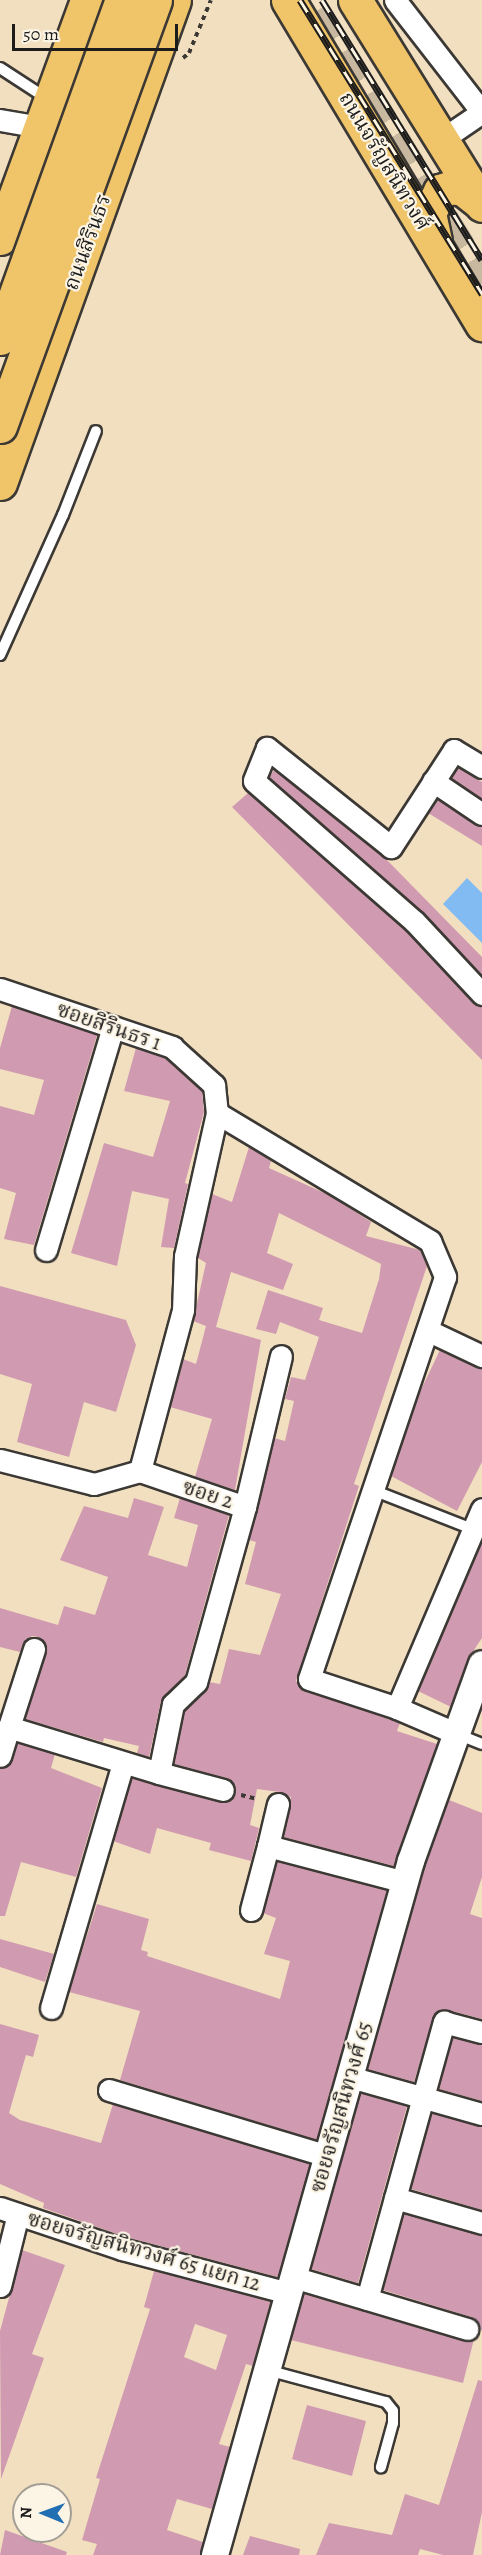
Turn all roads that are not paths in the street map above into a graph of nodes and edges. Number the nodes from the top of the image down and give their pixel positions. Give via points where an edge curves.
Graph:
1 (87, 0) edge
2 (122, 0) edge
3 (288, 0) edge
4 (395, 0) edge
5 (169, 1) edge
6 (359, 2) edge
7 (0, 68) edge
8 (482, 111) edge
9 (44, 113) junction
10 (0, 120) edge
11 (441, 140) junction
12 (17, 190) junction
13 (481, 204) edge
14 (91, 231) junction
15 (0, 238) edge
16 (437, 249) junction
17 (482, 324) edge
18 (0, 338) edge
19 (0, 426) edge
20 (96, 431) dead end
21 (0, 483) edge
22 (0, 655) edge
23 (482, 767) edge
24 (433, 781) junction
25 (482, 814) edge
26 (0, 989) edge
27 (482, 994) edge
28 (113, 1027) junction
29 (217, 1113) junction
30 (46, 1250) dead end
31 (429, 1331) junction
32 (281, 1356) dead end
33 (482, 1356) edge
34 (0, 1460) edge
35 (140, 1471) junction
36 (370, 1489) junction
37 (245, 1507) junction
38 (482, 1509) edge
39 (477, 1531) edge
40 (34, 1649) dead end
41 (482, 1666) edge
42 (397, 1708) junction
43 (9, 1727) junction
44 (454, 1733) junction
45 (481, 1740) edge
46 (0, 1756) edge
47 (123, 1763) junction
48 (159, 1773) junction
49 (223, 1790) road end
50 (278, 1804) road end
51 (268, 1846) junction
52 (405, 1882) junction
53 (250, 1910) dead end
54 (51, 2008) dead end
55 (482, 2032) edge
56 (350, 2077) junction
57 (109, 2090) dead end
58 (423, 2097) junction
59 (482, 2114) edge
60 (327, 2156) junction
61 (395, 2198) junction
62 (9, 2211) edge
63 (482, 2223) edge
64 (291, 2285) junction
65 (0, 2286) edge
66 (367, 2299) junction
67 (467, 2330) dead end
68 (267, 2370) junction
69 (381, 2467) dead end
70 (215, 2555) edge

1 - 9 main road
2 - 18 main road, bridge
3 - 16 main road, ถนนจรัญสนิทวงศ์
4 - 8 street
5 - 14 main road, ถนนสิรินธร
5 - 19 main road, ถนนสิรินธร, bridge
6 - 11 main road
7 - 9 lane
8 - 11 street
9 - 10 street
9 - 12 main road
11 - 13 main road
12 - 14 main road via 36,173 59,166 75,172 84,188
12 - 15 main road
13 - 16 main road via 464,189 440,191 429,213
14 - 21 main road, ถนนสิรินธร
16 - 17 main road, ถนนจรัญสนิทวงศ์
20 - 22 lane
23 - 24 street via 454,750
24 - 25 street
24 - 27 street via 391,847 267,748 254,781 414,921
26 - 28 street, ซอยสิรินธร 1
28 - 29 street, ซอยสิรินธร 1 via 172,1047 214,1085
28 - 30 street
29 - 31 street via 430,1241 445,1277
29 - 35 street via 204,1186 185,1256 183,1310
31 - 33 street
31 - 36 street
32 - 37 street
34 - 35 street via 94,1484
35 - 37 street, ซอย 2
36 - 39 lane
36 - 42 street via 309,1679
37 - 48 street, ซอย 2 via 196,1682 172,1704
38 - 39 street
39 - 42 street
40 - 43 street
41 - 44 street, ซอยจรัญสนิทวงศ์ 65
42 - 44 street
43 - 46 street
43 - 47 street
44 - 45 lane
44 - 52 street, ซอยจรัญสนิทวงศ์ 65
47 - 48 street
47 - 54 street
48 - 49 street
50 - 51 street
51 - 52 street
51 - 53 street
52 - 56 street, ซอยจรัญสนิทวงศ์ 65
55 - 58 street via 444,2022
56 - 58 street
56 - 60 street, ซอยจรัญสนิทวงศ์ 65
57 - 60 street
58 - 59 street
58 - 61 street
60 - 64 street, ซอยจรัญสนิทวงศ์ 65
61 - 63 street
61 - 66 street
62 - 64 street, ซอยจรัญสนิทวงศ์ 65 แยก 12 via 122,2250
62 - 65 street
64 - 66 street, ซอยจรัญสนิทวงศ์ 65 แยก 12
64 - 68 street, ซอยจรัญสนิทวงศ์ 65
66 - 67 street, ซอยจรัญสนิทวงศ์ 65 แยก 12
68 - 69 lane via 386,2402 393,2411 393,2423
68 - 70 street, ซอยจรัญสนิทวงศ์ 65

